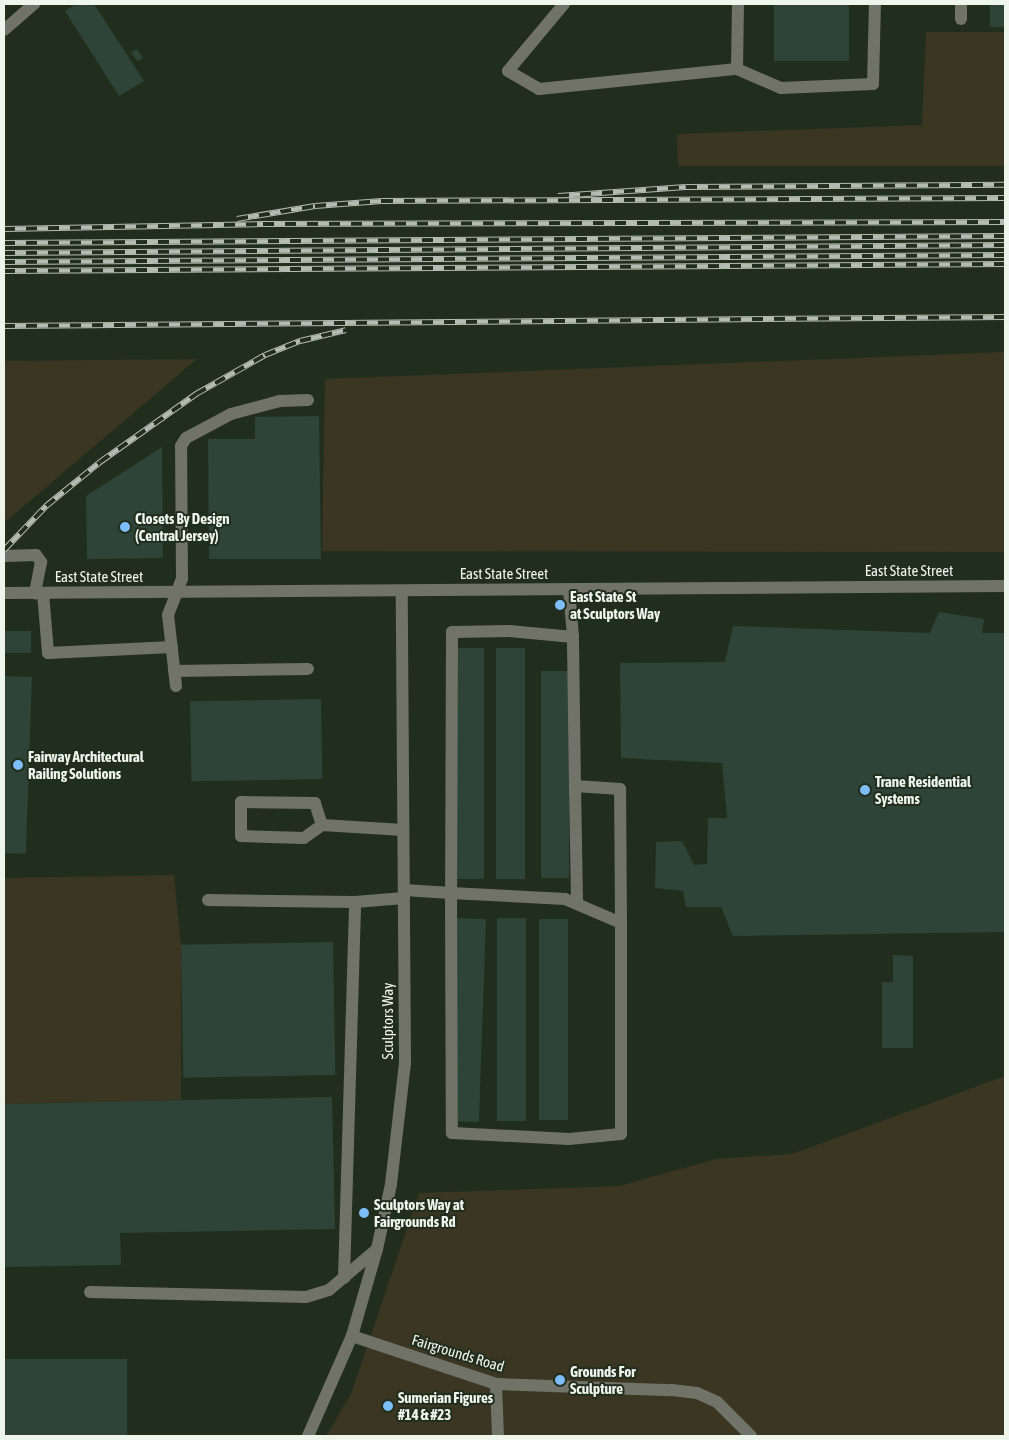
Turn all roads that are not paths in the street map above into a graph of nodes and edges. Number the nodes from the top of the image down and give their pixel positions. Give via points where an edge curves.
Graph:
1 (34, 4) edge
2 (564, 4) edge
3 (738, 4) edge
4 (875, 4) edge
5 (961, 4) edge
6 (961, 19) dead end
7 (4, 30) edge
8 (737, 69) junction
9 (308, 400) dead end
10 (4, 556) edge
11 (1005, 586) edge
12 (569, 590) junction
13 (402, 591) junction
14 (178, 592) junction
15 (4, 593) edge
16 (39, 593) junction
17 (573, 637) junction
18 (172, 647) junction
19 (308, 669) dead end
20 (174, 671) junction
21 (176, 686) dead end
22 (575, 786) junction
23 (322, 824) junction
24 (403, 830) junction
25 (451, 893) junction
26 (404, 894) junction
27 (208, 900) dead end
28 (355, 902) junction
29 (577, 904) junction
30 (620, 922) junction
31 (378, 1249) junction
32 (344, 1278) junction
33 (90, 1292) dead end
34 (352, 1336) junction
35 (496, 1384) junction
36 (308, 1436) edge
37 (498, 1436) edge
38 (750, 1436) edge

1 - 7 street
2 - 8 street via 508,71 539,89
3 - 8 street
4 - 8 street via 872,84 781,88
5 - 6 street
9 - 14 street via 280,401 231,414 213,421 183,442 180,449 182,579
10 - 16 street via 36,555 41,562
11 - 12 street, East State Street
12 - 13 street, East State Street
12 - 17 street
13 - 14 street, East State Street
13 - 24 street, Sculptors Way
14 - 16 street, East State Street
14 - 18 street via 168,615
15 - 16 street, East State Street
16 - 18 street via 48,653
17 - 22 street
17 - 25 street via 509,631 452,632
18 - 20 street
19 - 20 street
20 - 21 street
22 - 29 street
22 - 30 street via 620,789
23 - 23 street via 304,838 241,836 241,802 315,803
23 - 24 street
24 - 26 street, Sculptors Way
25 - 26 street
25 - 29 street via 565,899
25 - 30 street via 452,1134 569,1139 621,1134
26 - 28 street
26 - 31 street, Sculptors Way via 405,1063 391,1184
27 - 28 street
28 - 32 street
29 - 30 street
31 - 32 street
31 - 34 street, Sculptors Way
32 - 33 street via 329,1290 306,1297
34 - 35 street, Fairgrounds Road
34 - 36 street, Sculptors Way
35 - 37 street
35 - 38 street, Fairgrounds Road via 697,1393 717,1402

